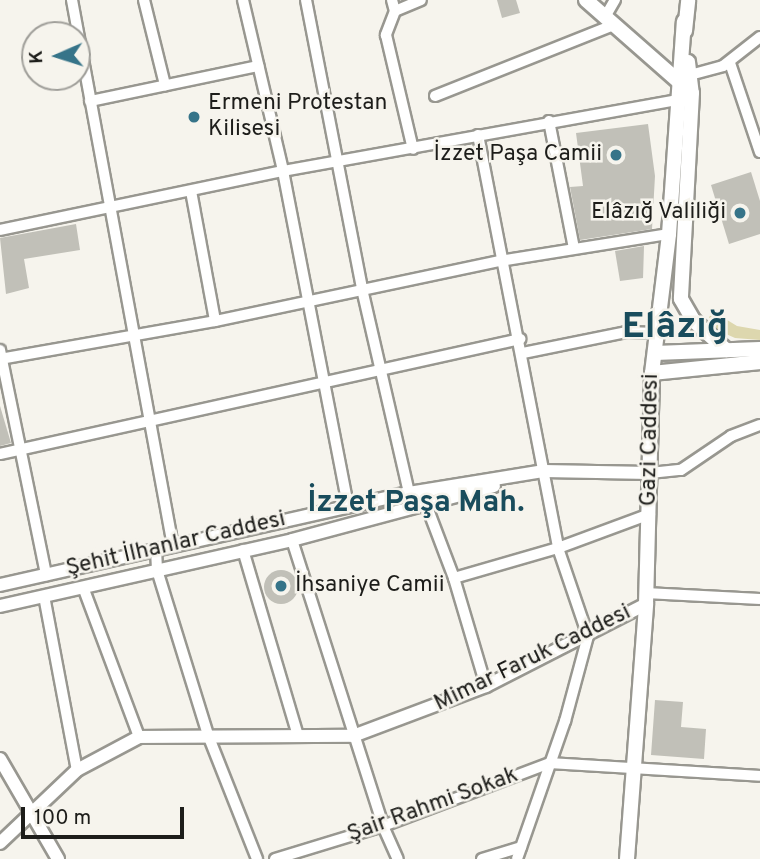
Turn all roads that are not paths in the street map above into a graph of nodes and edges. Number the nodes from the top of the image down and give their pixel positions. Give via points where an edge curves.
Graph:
1 (72, 0) edge
2 (144, 0) edge
3 (243, 0) edge
4 (306, 0) edge
5 (421, 0) edge
6 (586, 0) edge
7 (615, 0) edge
8 (688, 0) edge
9 (393, 5) edge
10 (609, 21) junction
11 (760, 37) edge
12 (730, 62) junction
13 (258, 66) junction
14 (685, 79) junction
15 (165, 85) junction
16 (435, 96) dead end
17 (685, 97) junction
18 (90, 101) junction
19 (760, 109) edge
20 (748, 114) junction
21 (549, 121) junction
22 (478, 135) junction
23 (413, 149) junction
24 (760, 152) edge
25 (339, 161) junction
26 (283, 171) junction
27 (191, 191) junction
28 (110, 208) junction
29 (0, 230) edge
30 (669, 233) junction
31 (574, 248) junction
32 (500, 261) junction
33 (362, 289) junction
34 (306, 301) junction
35 (215, 321) junction
36 (657, 333) junction
37 (131, 335) junction
38 (520, 339) junction
39 (760, 349) edge
40 (726, 351) junction
41 (523, 353) junction
42 (655, 353) junction
43 (0, 356) edge
44 (760, 362) edge
45 (383, 366) junction
46 (652, 373) junction
47 (324, 380) junction
48 (147, 421) junction
49 (760, 425) edge
50 (18, 451) junction
51 (0, 454) edge
52 (544, 471) junction
53 (650, 473) junction
54 (415, 492) junction
55 (348, 506) junction
56 (426, 506) junction
57 (650, 514) junction
58 (292, 540) junction
59 (173, 546) junction
60 (558, 548) junction
61 (156, 550) junction
62 (243, 550) junction
63 (157, 570) junction
64 (47, 575) junction
65 (454, 578) junction
66 (0, 585) edge
67 (83, 587) junction
68 (44, 596) junction
69 (646, 599) junction
70 (760, 599) edge
71 (0, 606) edge
72 (588, 636) junction
73 (486, 686) junction
74 (208, 735) junction
75 (298, 736) junction
76 (353, 736) junction
77 (139, 737) junction
78 (0, 759) edge
79 (550, 763) junction
80 (633, 768) junction
81 (77, 770) junction
82 (760, 776) edge
83 (32, 814) junction
84 (383, 826) junction
85 (0, 843) edge
86 (521, 847) junction
87 (58, 859) edge
88 (257, 859) edge
89 (275, 859) edge
90 (398, 859) edge
91 (482, 859) edge
92 (517, 859) edge
93 (627, 859) edge

1 - 18 street
2 - 15 street
3 - 13 street
4 - 25 street
5 - 9 street
6 - 10 main road
7 - 10 street
8 - 14 main road
9 - 23 street via 386,35
10 - 14 main road
10 - 16 street
11 - 12 street
12 - 14 street
12 - 20 street
13 - 15 street
13 - 26 street
14 - 17 main road
15 - 18 street
17 - 21 street
17 - 30 main road, Gazi Caddesi
17 - 40 main road via 681,299 694,320
18 - 28 street
19 - 20 street
20 - 24 street
21 - 22 street
21 - 31 street
22 - 23 street
22 - 32 street
23 - 25 street
25 - 26 street
25 - 33 street
26 - 27 street
26 - 34 street
27 - 28 street
27 - 35 street
28 - 29 street
28 - 37 street
30 - 31 street
30 - 36 main road, Gazi Caddesi
31 - 32 street
32 - 33 street
32 - 38 street
33 - 34 street
33 - 45 street
34 - 35 street
34 - 47 street
35 - 37 street
36 - 41 street via 626,332
36 - 42 main road, Gazi Caddesi
37 - 43 street
37 - 48 street
38 - 41 street
38 - 45 street
39 - 40 main road
40 - 42 main road
41 - 52 street
42 - 46 main road, Gazi Caddesi
43 - 50 street
44 - 46 main road
45 - 47 street
45 - 54 street
46 - 53 main road, Gazi Caddesi
47 - 48 street
47 - 55 street
48 - 50 street
48 - 59 street
49 - 53 street via 731,436 681,470
50 - 51 street
50 - 64 street
52 - 53 street
52 - 54 street, Şehit İlhanlar Caddesi
52 - 56 street, Şehit İlhanlar Caddesi
52 - 60 street
53 - 57 main road, Gazi Caddesi
54 - 55 street, Şehit İlhanlar Caddesi
54 - 56 street
55 - 59 street, Şehit İlhanlar Caddesi
56 - 58 street, Şehit İlhanlar Caddesi
56 - 65 street
57 - 60 street
57 - 69 main road, Gazi Caddesi
58 - 62 street, Şehit İlhanlar Caddesi
58 - 76 street
59 - 61 street, Şehit İlhanlar Caddesi
60 - 65 street
60 - 72 street
61 - 63 street
61 - 64 street, Şehit İlhanlar Caddesi
62 - 63 street, Şehit İlhanlar Caddesi
62 - 75 street
63 - 67 street, Şehit İlhanlar Caddesi
63 - 74 street
64 - 66 street, Şehit İlhanlar Caddesi
65 - 73 street
67 - 68 street, Şehit İlhanlar Caddesi
67 - 77 street
68 - 71 street, Şehit İlhanlar Caddesi
68 - 81 street
69 - 70 street
69 - 72 street, Mimar Faruk Caddesi
69 - 80 main road, Gazi Caddesi
72 - 73 street, Mimar Faruk Caddesi
72 - 79 street
73 - 76 street, Mimar Faruk Caddesi
74 - 75 street, Mimar Faruk Caddesi
74 - 77 street, Mimar Faruk Caddesi
74 - 88 street
75 - 76 street, Mimar Faruk Caddesi
76 - 84 street
77 - 81 street, Mimar Faruk Caddesi
78 - 83 street
79 - 80 street
79 - 84 street, Şair Rahmi Sokak
79 - 86 street
80 - 82 street
80 - 93 main road, Gazi Caddesi
81 - 83 street, Mimar Faruk Caddesi
83 - 85 street, Mimar Faruk Caddesi
83 - 87 street
84 - 89 street, Şair Rahmi Sokak
84 - 90 street
86 - 91 street
86 - 92 street

